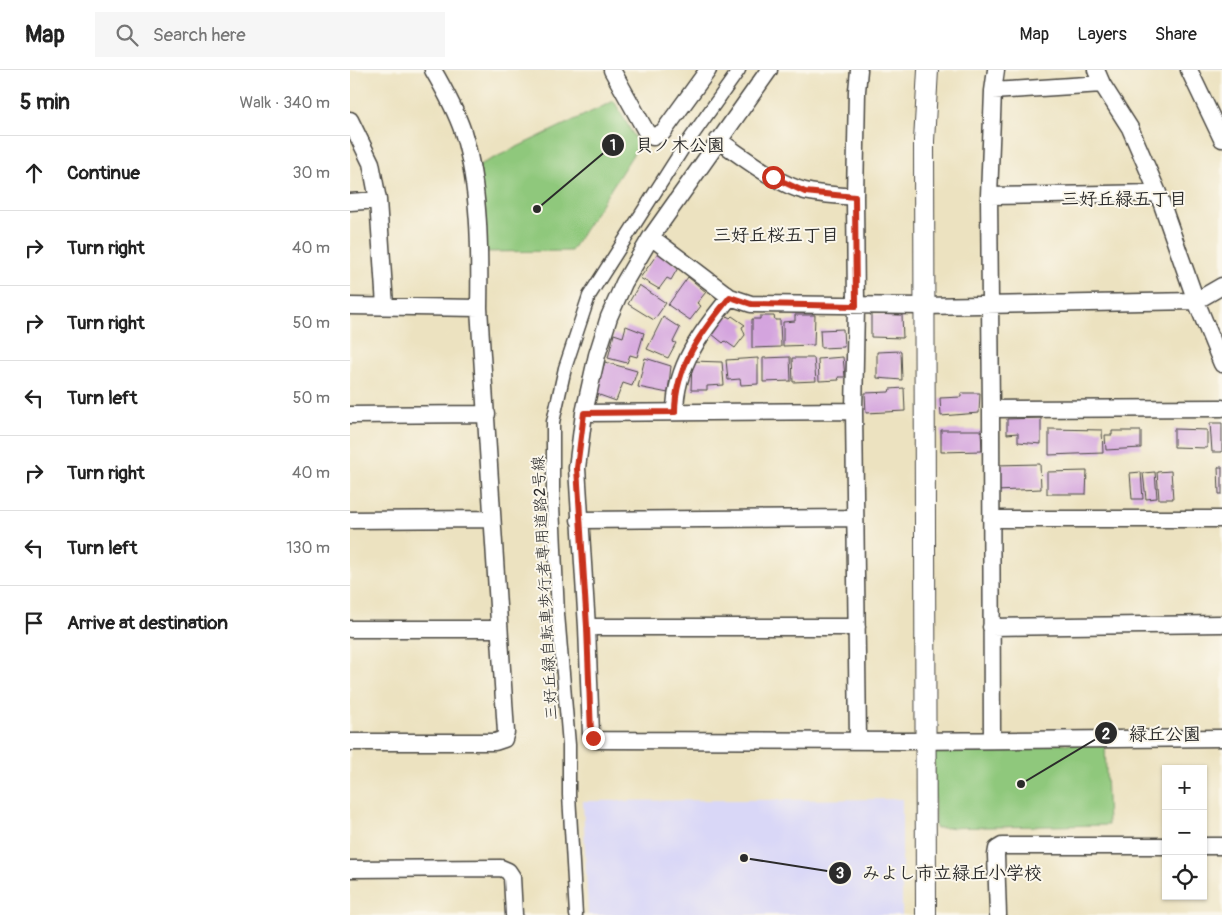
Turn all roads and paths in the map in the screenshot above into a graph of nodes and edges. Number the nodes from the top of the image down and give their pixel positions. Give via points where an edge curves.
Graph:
1 (433, 70) edge
2 (612, 70) edge
3 (708, 70) edge
4 (739, 70) edge
5 (769, 70) edge
6 (858, 70) edge
7 (928, 70) edge
8 (996, 70) edge
9 (1189, 70) edge
10 (1099, 77) edge
11 (993, 91) junction
12 (350, 120) edge
13 (1222, 139) edge
14 (718, 140) junction
15 (1158, 193) junction
16 (989, 196) junction
17 (855, 197) junction
18 (378, 200) junction
19 (350, 202) edge
20 (651, 237) junction
21 (1222, 286) edge
22 (730, 297) junction
23 (1196, 301) junction
24 (990, 303) junction
25 (350, 306) edge
26 (385, 306) junction
27 (856, 306) junction
28 (924, 306) junction
29 (479, 308) junction
30 (1222, 364) edge
31 (1222, 408) edge
32 (992, 409) junction
33 (854, 411) junction
34 (675, 412) junction
35 (584, 413) junction
36 (486, 414) junction
37 (350, 415) edge
38 (855, 518) junction
39 (492, 519) junction
40 (991, 519) junction
41 (1222, 519) edge
42 (350, 520) edge
43 (579, 520) junction
44 (1222, 624) edge
45 (991, 626) junction
46 (587, 627) junction
47 (857, 627) junction
48 (350, 629) edge
49 (498, 629) junction
50 (1222, 738) edge
51 (992, 739) junction
52 (858, 740) junction
53 (926, 740) junction
54 (350, 742) edge
55 (1162, 846) edge
56 (1207, 846) edge
57 (1222, 846) edge
58 (350, 869) edge
59 (514, 915) edge
60 (576, 915) edge
61 (926, 915) edge
62 (998, 915) edge

1 - 29 street via 450,101 470,159 480,267
2 - 3 street via 647,133 653,137 663,132
4 - 60 street, 三好丘緑自転車歩行者専用道路2号線 via 682,150 589,296 565,368 553,422 558,614 569,744
5 - 14 street
6 - 17 street
7 - 28 street via 924,141
8 - 11 street
9 - 13 street
10 - 11 street
10 - 15 street via 1130,128
11 - 16 street
12 - 18 street via 371,163
14 - 17 street via 794,188
14 - 20 street
15 - 16 street
15 - 23 street
16 - 24 street
17 - 27 street
18 - 19 street
18 - 26 street
20 - 22 street
20 - 35 street via 624,283 609,317
21 - 23 street
22 - 27 street via 751,304
22 - 34 street via 704,328 684,364 675,396
23 - 24 street
23 - 30 street
24 - 28 street
24 - 32 street
25 - 26 street
26 - 29 street
27 - 28 street
27 - 33 street
28 - 53 street
29 - 36 street
31 - 32 street
32 - 40 street
33 - 34 street
33 - 38 street
34 - 35 street
35 - 43 street via 577,462
36 - 37 street
36 - 39 street
38 - 43 street
38 - 47 street
39 - 42 street
39 - 49 street
40 - 41 street
40 - 45 street
43 - 46 street
44 - 45 street
45 - 51 street
46 - 47 street
46 - 52 street via 591,734 597,740
47 - 52 street
48 - 49 street
49 - 54 street via 504,739 495,742
50 - 51 street
51 - 53 street
52 - 53 street
53 - 61 street
55 - 62 street via 1002,846 996,855
56 - 57 street
58 - 59 street via 502,868 512,877

